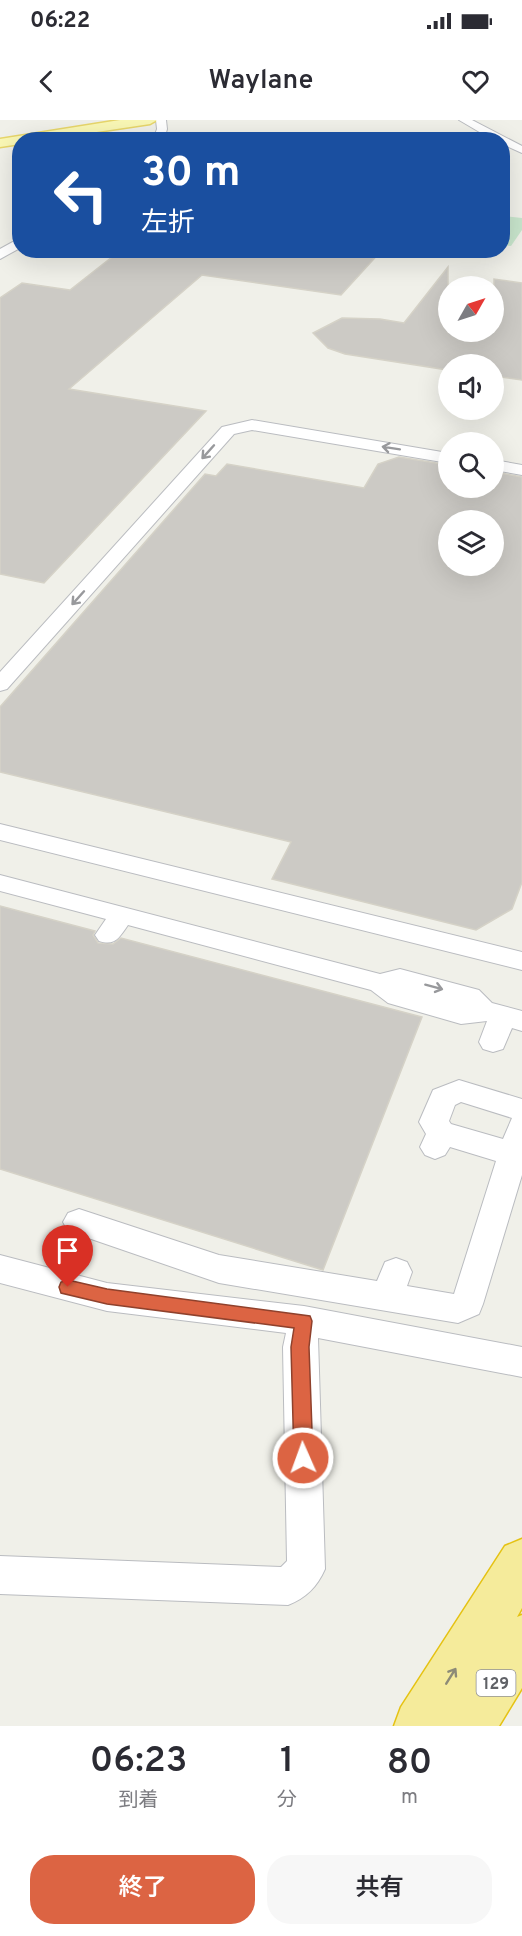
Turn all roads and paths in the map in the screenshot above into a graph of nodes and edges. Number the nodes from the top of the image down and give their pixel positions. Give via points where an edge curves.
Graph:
1 (150, 120) edge
2 (464, 120) edge
3 (62, 132) edge
4 (487, 132) edge
5 (12, 243) edge
6 (0, 255) edge
7 (438, 456) edge
8 (504, 467) edge
9 (522, 470) edge
10 (0, 685) edge
11 (0, 832) edge
12 (0, 883) edge
13 (522, 961) edge
14 (503, 1016) edge
15 (493, 1042) dead end
16 (522, 1110) edge
17 (518, 1140) edge
18 (79, 1222) dead end
19 (0, 1269) edge
20 (304, 1321) junction
21 (522, 1362) edge
22 (522, 1563) edge
23 (0, 1575) edge
24 (522, 1640) edge
25 (420, 1726) edge
26 (470, 1726) edge

1 - 3 main road
2 - 4 street
5 - 6 street
7 -> 10 street via 252,425 228,430
8 - 9 street
11 - 13 street
12 - 14 street via 115,925 380,983 397,996 461,1014
14 - 15 street
16 - 17 street via 475,1091 459,1091 442,1098 434,1122 438,1140
17 - 18 street via 467,1304 458,1309 391,1284 219,1269
19 - 20 street via 107,1297
20 - 21 street
20 - 23 street via 300,1347 306,1569 288,1586
25 -> 22 highway
24 - 26 highway, 129

